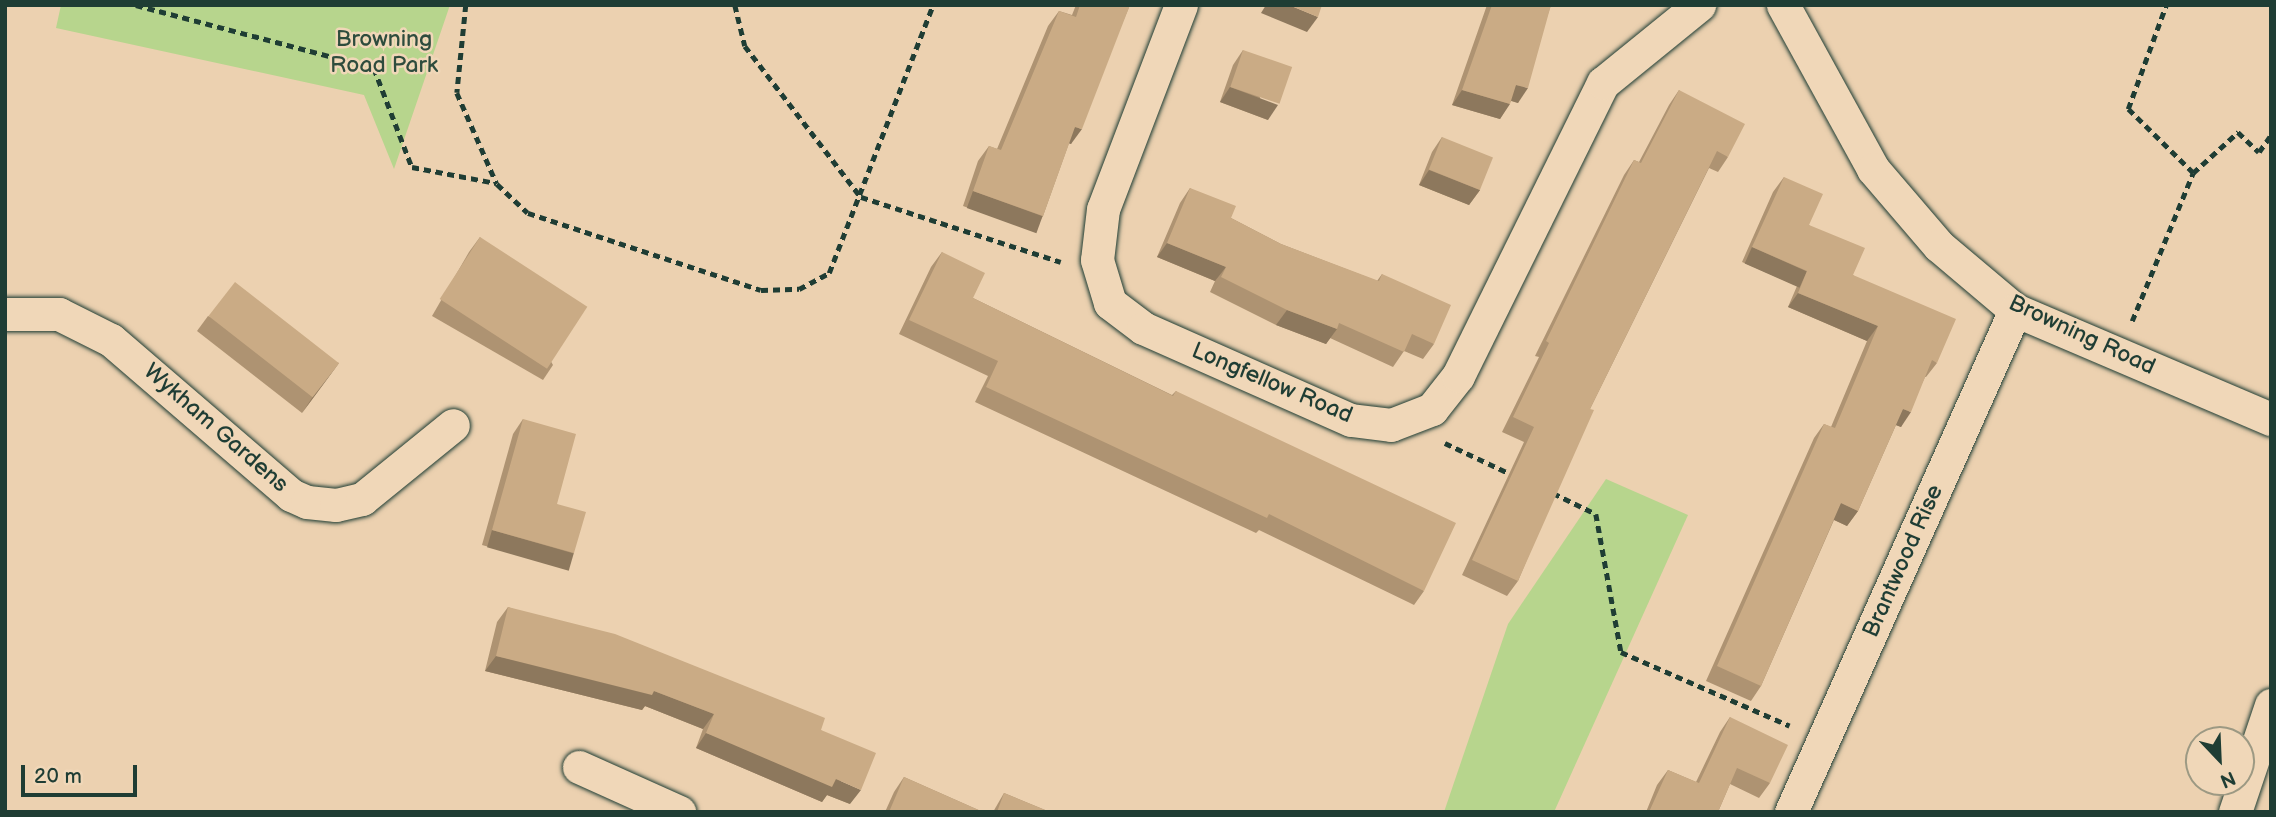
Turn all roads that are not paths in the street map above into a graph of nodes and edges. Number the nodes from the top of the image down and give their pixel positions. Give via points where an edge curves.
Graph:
1 (1181, 5) edge
2 (1699, 5) edge
3 (1783, 5) edge
4 (2015, 310) junction
5 (5, 314) edge
6 (2271, 419) edge
7 (453, 425) dead end
8 (2271, 705) edge
9 (579, 766) dead end
10 (679, 812) edge
11 (1791, 812) edge
12 (2235, 812) edge

1 - 2 street, Longfellow Road via 1103,209 1097,260 1110,303 1143,328 1351,420 1391,425 1432,409 1458,376 1603,83
3 - 4 street, Browning Road via 1873,169 1939,246
4 - 6 street, Browning Road
4 - 11 street, Brantwood Rise
5 - 7 street, Wykham Gardens via 59,314 111,340 291,495 307,502 336,505 362,499
8 - 12 street
9 - 10 street

